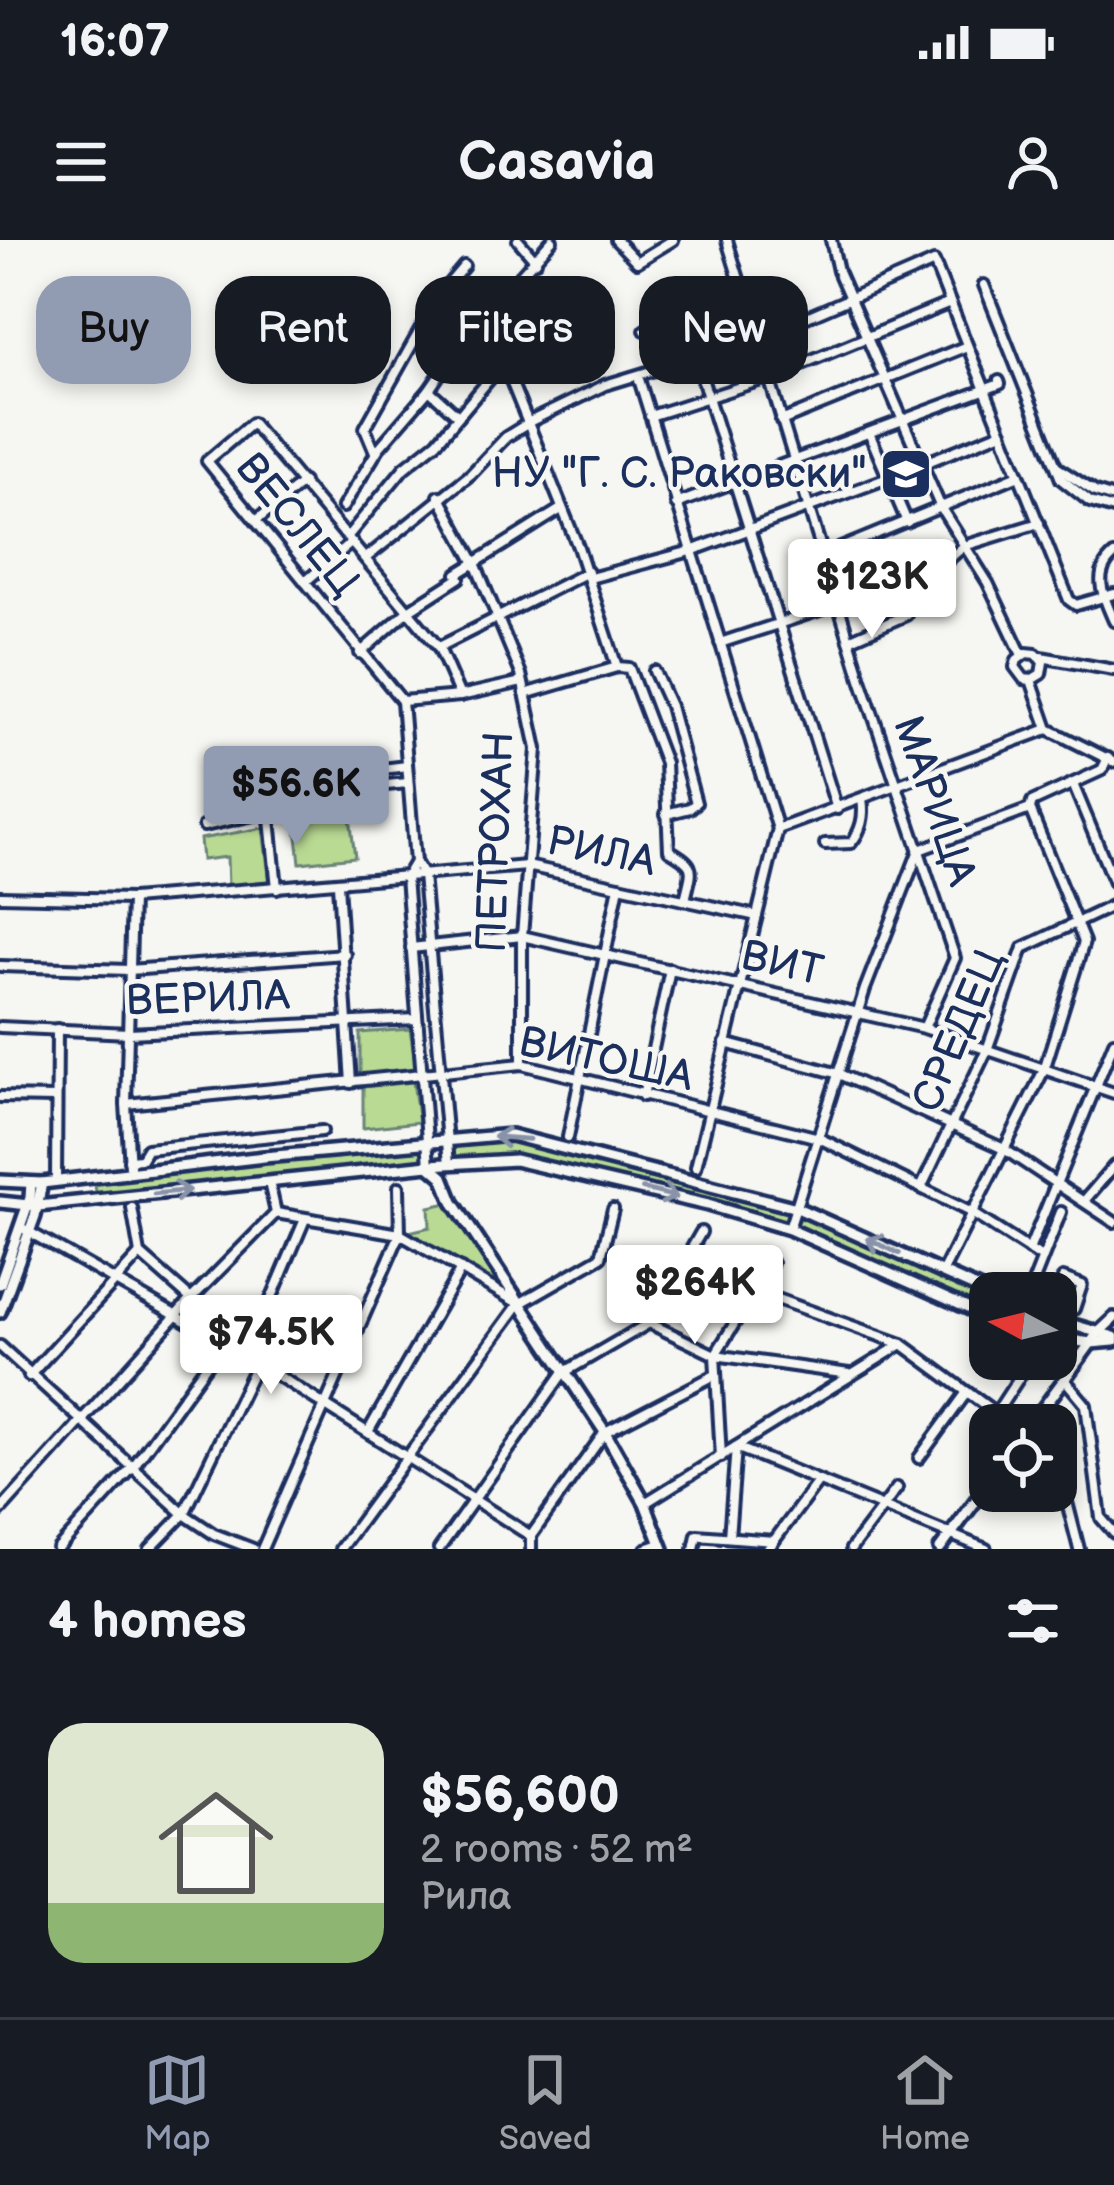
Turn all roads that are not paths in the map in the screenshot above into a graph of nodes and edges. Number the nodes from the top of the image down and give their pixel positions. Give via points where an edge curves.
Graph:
1 (518, 240) edge
2 (552, 240) edge
3 (616, 240) edge
4 (674, 240) edge
5 (831, 240) edge
6 (730, 242) edge
7 (536, 261) junction
8 (464, 266) dead end
9 (520, 276) edge
10 (738, 276) edge
11 (984, 285) dead end
12 (850, 297) junction
13 (950, 303) junction
14 (808, 316) edge
15 (868, 337) junction
16 (967, 346) junction
17 (808, 362) edge
18 (638, 376) joint
19 (886, 380) junction
20 (999, 381) dead end
21 (434, 384) edge
22 (486, 384) edge
23 (513, 384) edge
24 (705, 384) edge
25 (749, 384) edge
26 (770, 384) edge
27 (984, 389) junction
28 (430, 390) junction
29 (709, 397) junction
30 (458, 416) junction
31 (650, 416) junction
32 (782, 421) junction
33 (904, 422) junction
34 (527, 423) junction
35 (1001, 432) junction
36 (870, 435) junction
37 (375, 453) junction
38 (795, 462) junction
39 (922, 464) junction
40 (1058, 467) junction
41 (1019, 475) junction
42 (888, 478) junction
43 (303, 482) junction
44 (736, 484) junction
45 (439, 496) junction
46 (1114, 498) edge
47 (676, 504) junction
48 (343, 507) dead end
49 (941, 508) junction
50 (561, 509) junction
51 (1114, 509) edge
52 (810, 510) junction
53 (256, 521) junction
54 (907, 522) junction
55 (1039, 523) junction
56 (750, 531) junction
57 (350, 539) junction
58 (964, 546) junction
59 (691, 551) junction
60 (824, 555) junction
61 (1114, 555) edge
62 (366, 558) junction
63 (475, 563) junction
64 (589, 575) junction
65 (305, 582) junction
66 (1109, 596) edge
67 (868, 598) dead end
68 (839, 605) junction
69 (408, 611) junction
70 (498, 619) junction
71 (1114, 621) edge
72 (779, 624) junction
73 (850, 640) junction
74 (720, 643) junction
75 (439, 647) junction
76 (360, 652) junction
77 (1022, 655) junction
78 (1040, 657) junction
79 (617, 667) junction
80 (654, 670) dead end
81 (1114, 670) edge
82 (1031, 680) junction
83 (523, 682) junction
84 (525, 694) junction
85 (460, 696) junction
86 (402, 701) junction
87 (1048, 729) junction
88 (264, 760) dead end
89 (1111, 760) edge
90 (406, 766) junction
91 (267, 783) junction
92 (408, 783) junction
93 (1073, 784) junction
94 (896, 786) junction
95 (269, 796) junction
96 (862, 799) junction
97 (1030, 808) junction
98 (837, 809) junction
99 (271, 811) junction
100 (666, 814) junction
101 (204, 826) dead end
102 (778, 829) junction
103 (825, 844) dead end
104 (919, 850) junction
105 (415, 862) junction
106 (527, 866) junction
107 (423, 875) junction
108 (406, 878) junction
109 (1114, 883) edge
110 (338, 884) junction
111 (620, 886) junction
112 (278, 888) junction
113 (0, 896) edge
114 (132, 899) junction
115 (685, 900) junction
116 (1114, 905) edge
117 (757, 916) junction
118 (1077, 924) junction
119 (522, 936) junction
120 (429, 946) junction
121 (411, 948) junction
122 (344, 954) junction
123 (606, 954) junction
124 (0, 966) edge
125 (670, 969) junction
126 (130, 970) junction
127 (740, 986) junction
128 (859, 1011) junction
129 (418, 1019) junction
130 (347, 1024) junction
131 (0, 1027) edge
132 (924, 1028) junction
133 (57, 1029) junction
134 (129, 1033) junction
135 (1114, 1042) edge
136 (725, 1043) junction
137 (987, 1050) junction
138 (522, 1064) junction
139 (1045, 1070) junction
140 (441, 1074) junction
141 (839, 1074) junction
142 (423, 1076) junction
143 (579, 1080) junction
144 (350, 1083) junction
145 (1094, 1086) junction
146 (1114, 1094) edge
147 (0, 1096) edge
148 (643, 1096) junction
149 (55, 1098) junction
150 (126, 1104) junction
151 (708, 1112) junction
152 (952, 1126) junction
153 (322, 1131) dead end
154 (568, 1137) dead end
155 (819, 1138) junction
156 (254, 1139) junction
157 (446, 1141) junction
158 (428, 1143) junction
159 (1004, 1149) junction
160 (263, 1157) junction
161 (448, 1164) junction
162 (430, 1165) junction
163 (1114, 1166) edge
164 (696, 1167) dead end
165 (443, 1178) junction
166 (0, 1180) edge
167 (56, 1181) junction
168 (269, 1182) junction
169 (36, 1183) junction
170 (1057, 1184) junction
171 (399, 1187) dead end
172 (921, 1188) junction
173 (1084, 1201) junction
174 (0, 1202) edge
175 (33, 1206) junction
176 (132, 1208) dead end
177 (797, 1208) junction
178 (613, 1209) dead end
179 (970, 1212) junction
180 (1061, 1212) dead end
181 (276, 1213) junction
182 (305, 1219) junction
183 (1114, 1222) edge
184 (25, 1229) junction
185 (789, 1229) junction
186 (701, 1232) dead end
187 (400, 1234) junction
188 (1029, 1250) junction
189 (140, 1254) junction
190 (1042, 1258) junction
191 (772, 1263) dead end
192 (460, 1269) junction
193 (1037, 1272) edge
194 (942, 1273) junction
195 (114, 1283) junction
196 (0, 1284) edge
197 (969, 1285) edge
198 (755, 1291) junction
199 (191, 1299) junction
200 (519, 1304) junction
201 (969, 1309) edge
202 (0, 1312) edge
203 (176, 1317) junction
204 (1114, 1318) edge
205 (649, 1324) junction
206 (1104, 1340) edge
207 (223, 1342) junction
208 (902, 1344) junction
209 (0, 1346) edge
210 (1077, 1350) edge
211 (715, 1355) junction
212 (247, 1356) junction
213 (1081, 1360) junction
214 (257, 1363) junction
215 (563, 1373) junction
216 (715, 1375) junction
217 (852, 1375) junction
218 (29, 1376) junction
219 (1066, 1381) junction
220 (967, 1392) junction
221 (324, 1404) junction
222 (984, 1404) edge
223 (1048, 1404) edge
224 (82, 1422) junction
225 (368, 1432) junction
226 (605, 1432) junction
227 (736, 1447) junction
228 (406, 1456) junction
229 (721, 1457) junction
230 (919, 1458) dead end
231 (133, 1467) junction
232 (817, 1483) junction
233 (897, 1488) dead end
234 (473, 1498) junction
235 (645, 1503) junction
236 (883, 1508) junction
237 (969, 1510) edge
238 (0, 1511) edge
239 (1070, 1512) edge
240 (184, 1514) junction
241 (1114, 1533) edge
242 (951, 1534) junction
243 (531, 1536) junction
244 (729, 1537) junction
245 (771, 1545) edge
246 (662, 1547) edge
247 (58, 1549) edge
248 (150, 1549) edge
249 (258, 1549) edge
250 (340, 1549) edge
251 (439, 1549) edge
252 (531, 1549) edge
253 (646, 1549) edge
254 (694, 1549) edge
255 (851, 1549) edge
256 (940, 1549) edge
257 (986, 1549) edge
258 (1075, 1549) edge

1 - 7 street
2 - 7 street
3 - 4 street via 640,262
5 - 12 street
6 - 10 street, МАРИЦА
7 - 9 street
8 - 37 street via 365,428
11 - 40 street
12 - 13 street via 934,262
12 - 14 street
12 - 15 street
13 - 15 street
13 - 16 street
15 - 17 street
15 - 19 street
16 - 19 street
16 - 27 street
18 - 31 street
18 - 34 street
19 - 32 street
19 - 33 street
20 - 27 street
21 - 28 street
22 - 30 street
23 - 34 street
24 - 29 street
25 - 29 street
26 - 32 street, МАРИЦА
27 - 33 street
27 - 35 street
28 - 30 street
28 - 37 street
29 - 31 street
29 - 44 street
30 - 57 street via 404,468
31 - 47 street
32 - 38 street, МАРИЦА
33 - 36 street
33 - 39 street
34 - 45 street
34 - 50 street
35 - 39 street
35 - 41 street
36 - 38 street
36 - 42 street
37 - 48 street
38 - 44 street
38 - 52 street, МАРИЦА
39 - 49 street
40 - 46 street
40 - 51 street via 1072,490
41 - 49 street
41 - 55 street
42 - 52 street
42 - 54 street
43 - 53 street
43 - 53 street, ВЕСЛЕЦ via 252,424 207,461
43 - 57 street, ВЕСЛЕЦ
44 - 47 street
44 - 56 street
45 - 62 street
45 - 63 street, ПЕТРОХАН
47 - 59 street
49 - 54 street
49 - 58 street
50 - 63 street
50 - 64 street
52 - 56 street
52 - 60 street, МАРИЦА
53 - 65 street, ВЕСЛЕЦ
54 - 60 street
55 - 58 street
55 - 66 street via 1069,600
56 - 59 street
56 - 72 street
57 - 62 street, ВЕСЛЕЦ
57 - 65 street
58 - 73 street via 915,588 906,615
58 - 77 street
59 - 64 street
59 - 74 street
60 - 68 street, МАРИЦА
61 - 66 street via 1101,573
62 - 69 street, ВЕСЛЕЦ
63 - 69 street
63 - 70 street, ПЕТРОХАН
64 - 70 street
64 - 79 street
65 - 76 street, ВЕСЛЕЦ
66 - 71 street
67 - 68 street
68 - 72 street
68 - 73 street, МАРИЦА
69 - 75 street, ВЕСЛЕЦ
69 - 76 street
70 - 75 street
70 - 83 street, ПЕТРОХАН
72 - 74 street
72 - 98 street
73 - 94 street, МАРИЦА
74 - 102 street
75 - 85 street, ВЕСЛЕЦ
76 - 86 street, ВЕСЛЕЦ
77 - 78 street
77 - 82 street via 1018,674
78 - 81 street
78 - 82 street via 1041,674
79 - 84 street
79 - 100 street via 629,668 665,763
80 - 100 street via 696,803
82 - 87 street
83 - 84 street, ПЕТРОХАН
83 - 85 street
84 - 106 street, ПЕТРОХАН via 537,749
85 - 86 street
86 - 90 street
87 - 89 street
87 - 94 street
88 - 91 street
89 - 93 street
90 - 91 street
90 - 92 street
91 - 95 street
92 - 95 street
92 - 105 street
93 - 97 street
93 - 109 street
94 - 96 street
94 - 104 street, МАРИЦА
95 - 99 street
96 - 98 street
96 - 103 street via 856,837
97 - 104 street
97 - 118 street
98 - 102 street
99 - 101 street
99 - 112 street
100 - 115 street via 669,850 692,865
102 - 117 street
104 - 128 street
104 - 132 street, МАРИЦА via 955,958
105 - 107 street
105 - 108 street
106 - 107 street, РИЛА
106 - 111 street, РИЛА
106 - 119 street, ПЕТРОХАН
107 - 108 street, РИЛА
107 - 120 street
108 - 110 street, РИЛА
108 - 121 street
110 - 112 street, РИЛА
110 - 122 street
111 - 115 street, РИЛА
111 - 123 street
112 - 114 street, РИЛА
113 - 114 street, РИЛА
114 - 126 street
115 - 117 street, РИЛА
116 - 118 street, СРЕДЕЦ
117 - 127 street
118 - 137 street, СРЕДЕЦ via 1023,948
118 - 139 street via 1084,942
119 - 120 street, ВИТ
119 - 123 street, ВИТ
119 - 138 street, ПЕТРОХАН
120 - 121 street, ВИТ
120 - 140 street
121 - 129 street
122 - 126 street
122 - 130 street
123 - 125 street, ВИТ
123 - 143 street
124 - 126 street
125 - 127 street, ВИТ
125 - 148 street
126 - 134 street
127 - 128 street, ВИТ
127 - 136 street
128 - 132 street, ВИТ
128 - 141 street
129 - 130 street, ВЕРИЛА
129 - 142 street
130 - 134 street, ВЕРИЛА
130 - 144 street
131 - 133 street, ВЕРИЛА
132 - 137 street, ВИТ
133 - 134 street, ВЕРИЛА
133 - 149 street
134 - 150 street
135 - 145 street
136 - 141 street
136 - 151 street
137 - 139 street, ВИТ
137 - 152 street, СРЕДЕЦ
138 - 140 street, ВИТОША
138 - 143 street, ВИТОША
139 - 145 street, ВИТ
139 - 159 street
140 - 142 street, ВИТОША
140 - 157 street
141 - 152 street
141 - 155 street
142 - 144 street, ВИТОША
142 - 158 street
143 - 148 street, ВИТОША
143 - 154 street
144 - 150 street, ВИТОША
145 - 146 street, ВИТ
145 - 170 street
147 - 149 street
148 - 151 street, ВИТОША
149 - 167 street
150 - 156 street via 129,1164 148,1149
151 - 155 street, ВИТОША
151 - 164 street
152 - 159 street
152 - 172 street, СРЕДЕЦ
153 - 156 street
155 - 172 street, ВИТОША
155 - 177 street
156 - 160 street
157 - 158 street
157 - 161 street
177 -> 157 street via 511,1135
158 - 160 street
158 - 162 street
159 - 170 street
159 - 179 street
160 - 167 street
161 - 162 street
161 - 165 street
161 -> 185 street via 514,1160
162 - 165 street
162 - 168 street
163 - 173 street
165 - 200 street
166 - 169 street
167 - 169 street
175 -> 168 street
168 - 181 street
169 - 175 street
170 - 173 street
170 - 188 street
171 - 187 street
172 - 179 street, ВИТОША
173 - 183 street
174 - 175 street
175 - 184 street
176 - 189 street
177 - 185 street
194 -> 177 street
178 - 200 street via 601,1257
179 - 188 street, ВИТОША
179 - 194 street
180 - 190 street
181 - 182 street
181 - 199 street
182 - 187 street
182 - 212 street
184 - 195 street
184 - 196 street
184 - 202 street
185 - 201 street
186 - 205 street
187 - 192 street
187 - 221 street
188 - 190 street, ВИТОША
189 - 195 street
189 - 199 street
190 - 193 street
191 - 198 street
192 - 200 street
192 - 225 street
194 - 197 street
195 - 203 street
195 - 218 street
198 - 208 street
198 - 211 street
199 - 203 street
200 - 215 street
200 - 228 street
203 - 207 street
203 - 224 street
204 - 206 street
205 - 211 street
205 - 215 street
206 - 213 street
207 - 212 street
207 - 231 street
208 - 217 street
208 - 220 street
209 - 218 street
210 - 213 street
211 - 216 street
211 - 217 street
212 - 214 street
213 - 219 street
214 - 221 street
214 - 240 street
215 - 226 street
215 - 234 street
216 - 226 street
216 - 229 street
217 - 227 street
218 - 224 street
219 - 223 street
219 - 241 street via 1086,1405 1101,1518
220 - 222 street
220 - 230 street
221 - 225 street
221 - 249 street
224 - 231 street
224 - 238 street
225 - 228 street
226 - 235 street
226 - 243 street
227 - 229 street
227 - 232 street
227 - 244 street
228 - 234 street
228 - 250 street
229 - 235 street
231 - 240 street
231 - 247 street
232 - 236 street
232 - 245 street
233 - 236 street
234 - 243 street
234 - 251 street
235 - 246 street
236 - 242 street
236 - 255 street
237 - 242 street
239 - 258 street
240 - 248 street
240 - 249 street
242 - 256 street
242 - 257 street
243 - 252 street
244 - 245 street
244 - 254 street via 698,1534
246 - 253 street

